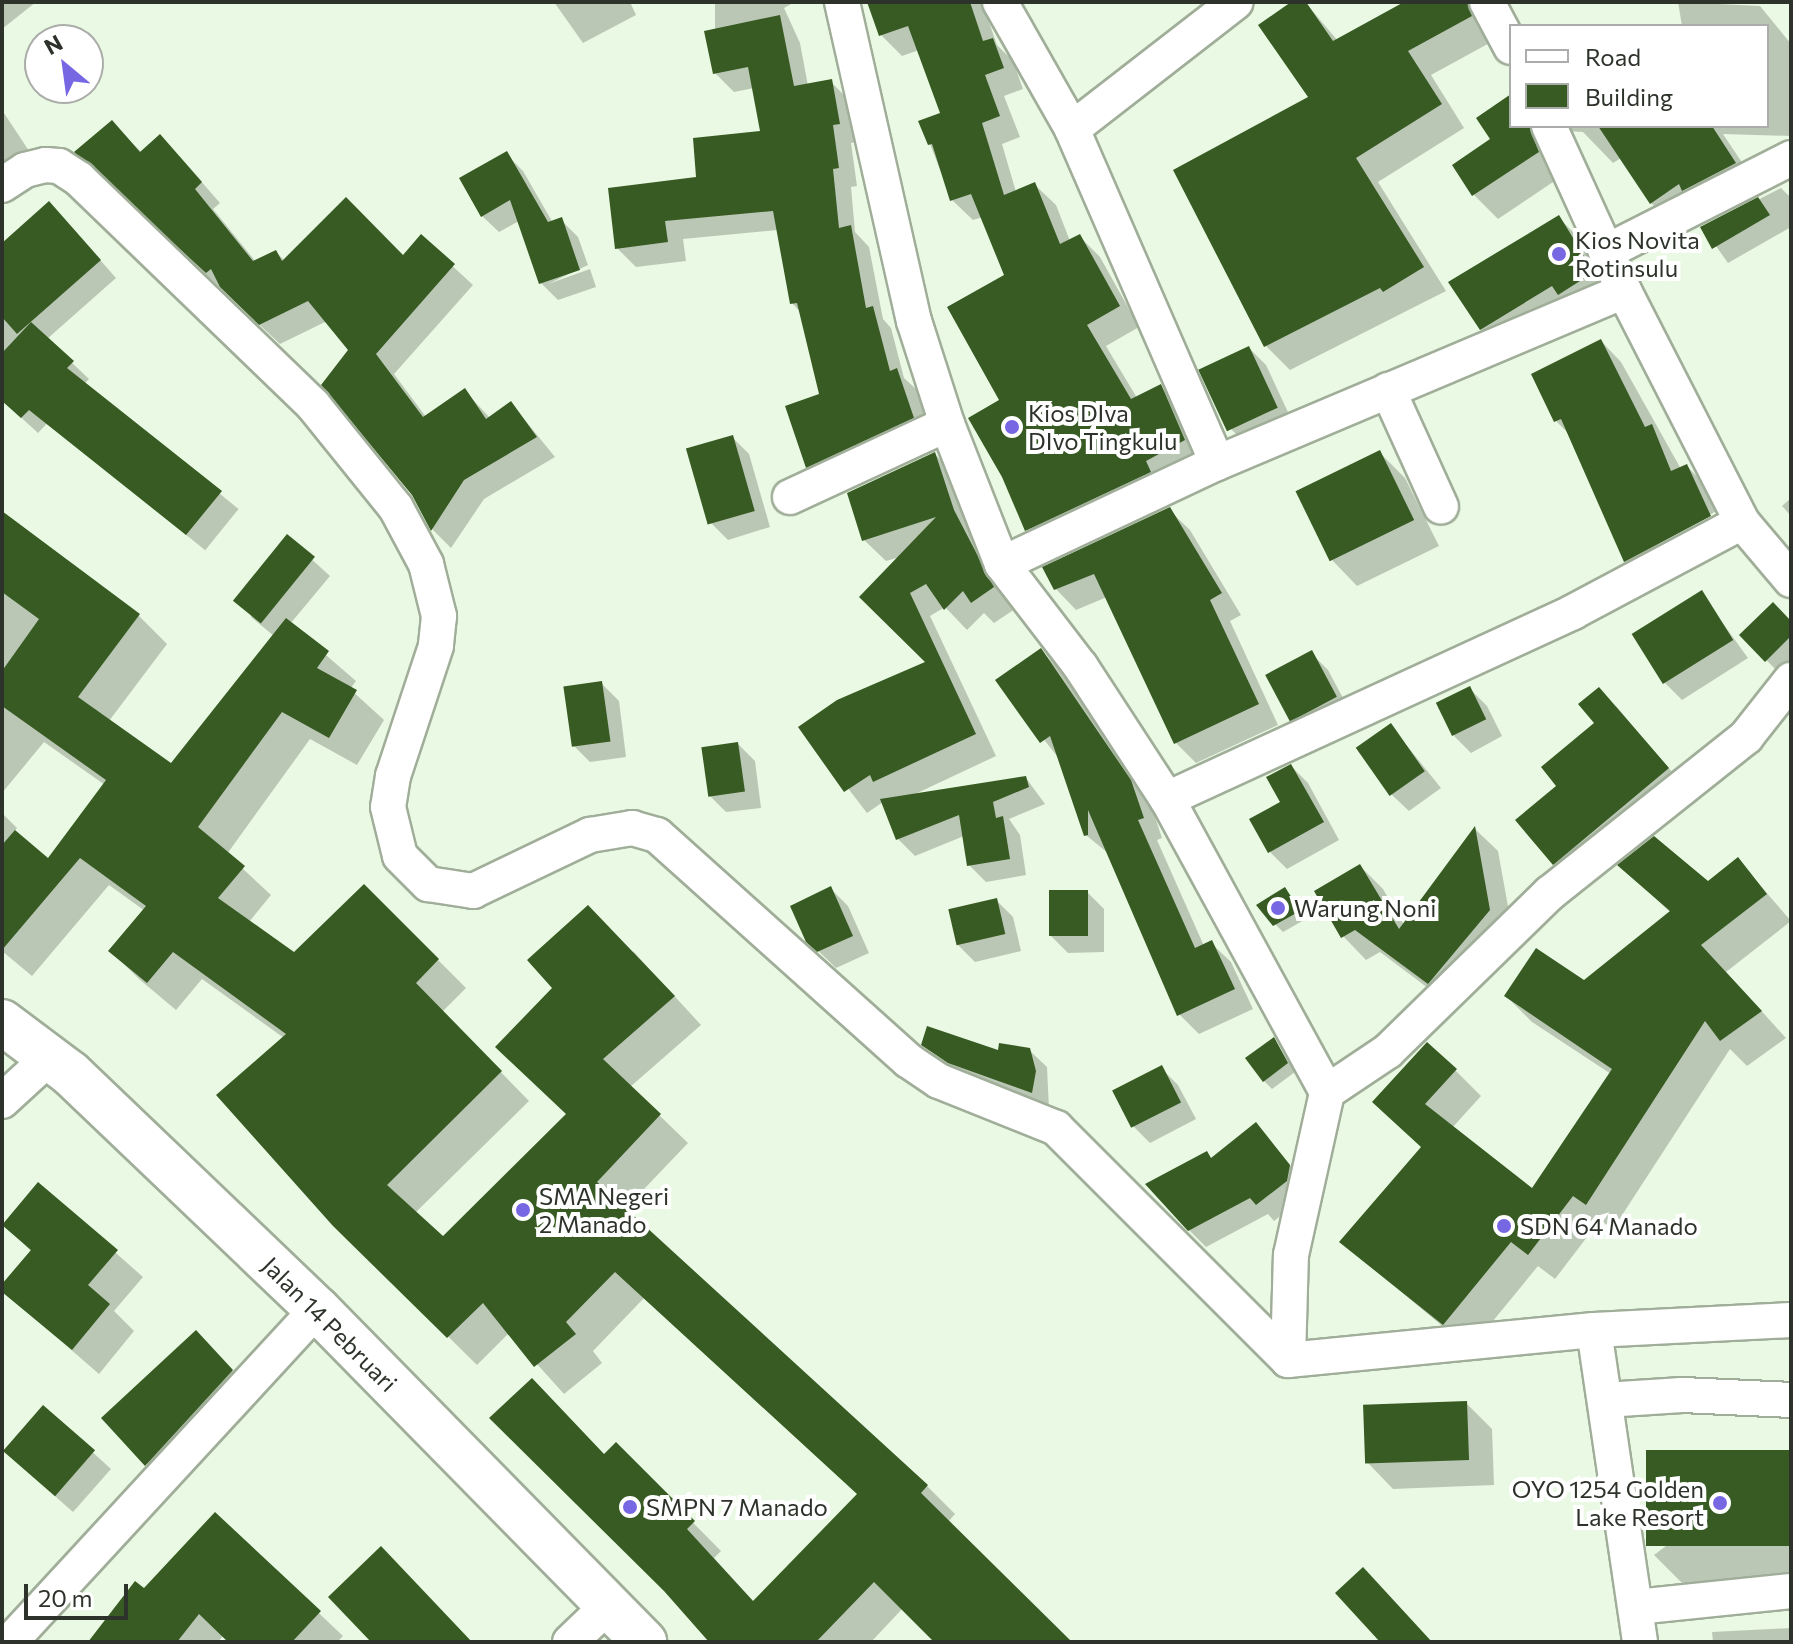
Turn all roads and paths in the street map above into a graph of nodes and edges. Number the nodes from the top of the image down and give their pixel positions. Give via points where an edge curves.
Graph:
1 (842, 2) edge
2 (1000, 2) edge
3 (1236, 2) edge
4 (1487, 2) edge
5 (1509, 43) edge
6 (1550, 128) edge
7 (1072, 129) junction
8 (1791, 158) edge
9 (2, 185) edge
10 (1606, 252) junction
11 (1624, 291) junction
12 (1396, 386) junction
13 (947, 424) junction
14 (1217, 463) junction
15 (790, 497) dead end
16 (1441, 507) dead end
17 (1742, 522) junction
18 (1002, 564) junction
19 (1791, 580) edge
20 (1791, 680) edge
21 (1167, 799) junction
22 (2, 1022) edge
23 (50, 1057) junction
24 (1327, 1092) junction
25 (2, 1101) edge
26 (317, 1309) junction
27 (1791, 1320) edge
28 (1594, 1330) junction
29 (1288, 1360) junction
30 (1605, 1400) junction
31 (1791, 1400) edge
32 (1791, 1591) edge
33 (608, 1606) junction
34 (1636, 1607) junction
35 (10, 1642) edge
36 (570, 1642) edge
37 (644, 1642) edge
38 (1640, 1642) edge

1 - 13 street via 912,311
2 - 7 street
3 - 7 street
4 - 5 street
6 - 10 street
7 - 14 street
8 - 10 street
9 - 29 street via 45,165 59,166 79,179 313,405 396,508 426,564 439,616 436,646 393,776 388,807 393,842 411,869 441,889 473,891 590,835 632,828 657,835 909,1061 939,1081 1056,1128
10 - 11 street
11 - 12 street
11 - 17 street
12 - 14 street
12 - 16 street
13 - 15 street
13 - 18 street
14 - 18 street
17 - 19 street
17 - 21 street via 1573,612
18 - 21 street via 1081,667
20 - 24 street via 1746,737 1522,917 1388,1051
21 - 24 street
22 - 23 main road, Jalan 14 Pebruari
23 - 25 street
23 - 26 main road, Jalan 14 Pebruari
24 - 29 street via 1291,1255
26 - 33 main road, Jalan 14 Pebruari
26 - 35 street
27 - 28 street
28 - 29 street
28 - 30 street
30 - 31 street via 1682,1395
30 - 34 street
32 - 34 street
33 - 36 street
33 - 37 main road, Jalan 14 Pebruari
34 - 38 street

